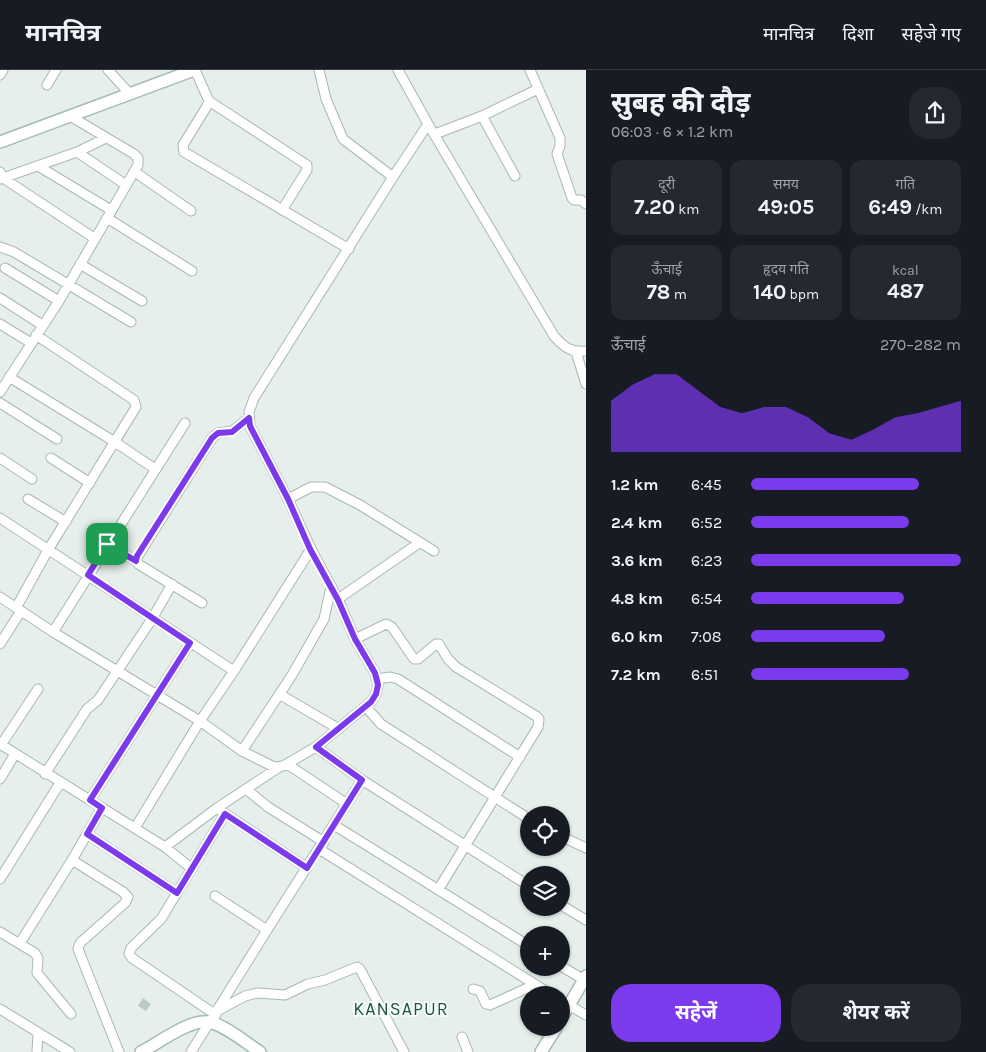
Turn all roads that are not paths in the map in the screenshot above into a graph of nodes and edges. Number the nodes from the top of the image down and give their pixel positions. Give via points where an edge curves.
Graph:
1 (3, 70) edge
2 (56, 70) edge
3 (108, 70) edge
4 (195, 70) edge
5 (319, 70) edge
6 (398, 70) edge
7 (530, 70) edge
8 (0, 75) edge
9 (47, 85) dead end
10 (538, 89) junction
11 (130, 94) junction
12 (209, 101) junction
13 (70, 116) junction
14 (482, 116) junction
15 (428, 124) junction
16 (435, 134) junction
17 (106, 138) junction
18 (0, 142) edge
19 (77, 152) junction
20 (38, 166) junction
21 (135, 172) junction
22 (1, 176) edge
23 (514, 176) dead end
24 (393, 177) junction
25 (126, 185) junction
26 (586, 204) edge
27 (282, 210) junction
28 (191, 211) dead end
29 (109, 214) junction
30 (94, 238) junction
31 (0, 247) edge
32 (348, 249) junction
33 (80, 264) junction
34 (5, 268) dead end
35 (192, 271) dead end
36 (69, 284) junction
37 (0, 298) edge
38 (59, 301) junction
39 (142, 301) dead end
40 (131, 322) dead end
41 (0, 324) edge
42 (42, 325) junction
43 (36, 335) junction
44 (31, 343) junction
45 (576, 352) junction
46 (586, 352) edge
47 (9, 377) junction
48 (586, 384) edge
49 (1, 389) edge
50 (0, 403) edge
51 (249, 418) junction
52 (184, 424) dead end
53 (57, 439) dead end
54 (115, 442) junction
55 (0, 458) edge
56 (51, 458) dead end
57 (155, 469) junction
58 (32, 479) dead end
59 (90, 483) junction
60 (28, 498) dead end
61 (288, 499) junction
62 (0, 518) edge
63 (66, 522) junction
64 (420, 543) junction
65 (107, 544) junction
66 (310, 549) junction
67 (48, 550) junction
68 (434, 551) dead end
69 (136, 561) junction
70 (88, 575) junction
71 (172, 584) junction
72 (331, 587) junction
73 (0, 597) edge
74 (338, 600) junction
75 (202, 602) dead end
76 (18, 609) junction
77 (152, 619) junction
78 (53, 632) junction
79 (355, 639) junction
80 (190, 643) junction
81 (0, 644) edge
82 (117, 671) junction
83 (234, 671) junction
84 (378, 680) junction
85 (38, 689) dead end
86 (279, 694) junction
87 (156, 695) junction
88 (366, 707) junction
89 (200, 721) junction
90 (339, 729) junction
91 (1, 745) edge
92 (316, 747) junction
93 (242, 751) junction
94 (15, 754) junction
95 (520, 757) junction
96 (283, 766) junction
97 (46, 774) junction
98 (0, 779) edge
99 (362, 780) junction
100 (60, 783) junction
101 (246, 789) junction
102 (495, 798) junction
103 (90, 800) junction
104 (347, 804) junction
105 (102, 808) junction
106 (217, 808) junction
107 (520, 813) edge
108 (225, 814) junction
109 (334, 826) junction
110 (135, 828) junction
111 (87, 834) junction
112 (570, 840) edge
113 (321, 846) junction
114 (465, 846) junction
115 (165, 848) junction
116 (586, 848) edge
117 (72, 860) junction
118 (191, 868) junction
119 (307, 868) junction
120 (0, 879) edge
121 (520, 880) edge
122 (438, 890) junction
123 (177, 893) junction
124 (215, 896) dead end
125 (570, 910) edge
126 (586, 920) edge
127 (267, 930) junction
128 (0, 932) edge
129 (520, 940) edge
130 (20, 943) junction
131 (570, 970) edge
132 (585, 978) edge
133 (534, 985) joint
134 (473, 989) dead end
135 (570, 997) edge
136 (570, 1006) edge
137 (0, 1009) edge
138 (71, 1014) dead end
139 (586, 1015) edge
140 (214, 1016) junction
141 (38, 1033) junction
142 (552, 1036) edge
143 (462, 1037) dead end
144 (546, 1050) edge
145 (37, 1052) edge
146 (70, 1052) edge
147 (119, 1052) edge
148 (141, 1052) edge
149 (192, 1052) edge
150 (260, 1052) edge
151 (404, 1052) edge
152 (468, 1052) edge

1 - 8 street
2 - 9 street
3 - 11 street
4 - 11 main road
4 - 12 street
5 - 24 street via 342,139
6 - 15 street
7 - 10 street
10 - 14 street
10 - 26 street via 560,138 557,154 572,198
11 - 13 main road
12 - 27 street via 307,165
12 - 27 street via 187,137 183,150
13 - 17 street
13 - 18 main road
14 - 16 street
14 - 23 street
15 - 16 street
15 - 24 street
16 - 45 street via 554,336 563,346
17 - 19 street
17 - 21 street via 138,158
19 - 20 street
19 - 25 street
20 - 22 street
20 - 29 street
21 - 25 street
21 - 28 street
22 - 30 street
24 - 32 street
25 - 29 street
27 - 32 street
29 - 30 street
29 - 35 street
30 - 33 street
31 - 36 street
32 - 51 street via 254,398
33 - 36 street
33 - 39 street
34 - 38 street
36 - 38 street
36 - 40 street
37 - 42 street
38 - 42 street
41 - 44 street
42 - 43 street
43 - 44 street
43 - 54 street via 136,403
44 - 47 street
45 - 46 street
45 - 48 street
47 - 49 street
47 - 54 street
50 - 53 street
51 - 61 street via 250,426
51 - 69 street via 232,432 218,433 212,438
52 - 57 street
54 - 57 street
54 - 59 street
55 - 58 street
56 - 59 street
57 - 65 street
59 - 63 street
60 - 63 street
61 - 64 street via 311,487 325,487
61 - 66 street
62 - 67 street
63 - 67 street
64 - 68 street
64 - 74 street
65 - 69 street
65 - 70 street
66 - 72 street
66 - 83 street
67 - 70 street
67 - 76 street
69 - 71 street
70 - 77 street
70 - 78 street
71 - 75 street
71 - 77 street
72 - 74 street
72 - 86 street via 324,619
73 - 76 street
74 - 79 street
76 - 78 street
76 - 81 street
77 - 80 street
77 - 82 street
78 - 82 street
79 - 84 street
79 - 95 street via 386,624 392,627 414,659 436,644 440,645 456,667 538,718 538,727
80 - 83 street
80 - 87 street
82 - 87 street
82 - 97 street via 98,700 87,709
83 - 89 street
84 - 88 street via 376,694
84 - 95 street via 398,679
85 - 91 street
86 - 90 street
86 - 93 street
87 - 89 street
87 - 103 street
88 - 90 street
88 - 102 street via 381,724
89 - 93 street
89 - 110 street
90 - 92 street
91 - 94 street
92 - 96 street
92 - 99 street
93 - 96 street via 274,767
94 - 97 street
94 - 98 street
95 - 102 street
96 - 101 street
96 - 104 street
97 - 100 street
99 - 104 street
99 - 114 street
100 - 103 street
100 - 120 street
101 - 106 street
101 - 113 street
102 - 107 street
102 - 114 street
103 - 105 street
104 - 109 street
105 - 110 street
105 - 111 street
106 - 108 street
106 - 115 street
108 - 118 street
108 - 119 street
109 - 113 street
109 - 122 street
110 - 115 street
111 - 117 street
111 - 123 street
112 - 116 street
113 - 119 street
113 - 133 street
114 - 121 street
114 - 122 street
115 - 118 street
117 - 130 street
117 - 147 street via 128,897 80,943 78,949
118 - 123 street
119 - 127 street
122 - 129 street
123 - 140 street via 155,925 131,948 129,956
124 - 127 street
125 - 126 street
127 - 140 street
128 - 130 street
130 - 138 street via 35,953 37,973
131 - 132 street
132 - 135 main road
133 - 134 street via 490,1005 486,1004 480,991
136 - 139 street
137 - 141 street
140 - 148 main road via 192,1023
140 - 149 street
140 - 150 main road via 222,1027
140 - 151 street via 245,996 258,993 285,995 357,967
141 - 145 street
141 - 146 street
142 - 144 main road
143 - 152 street

